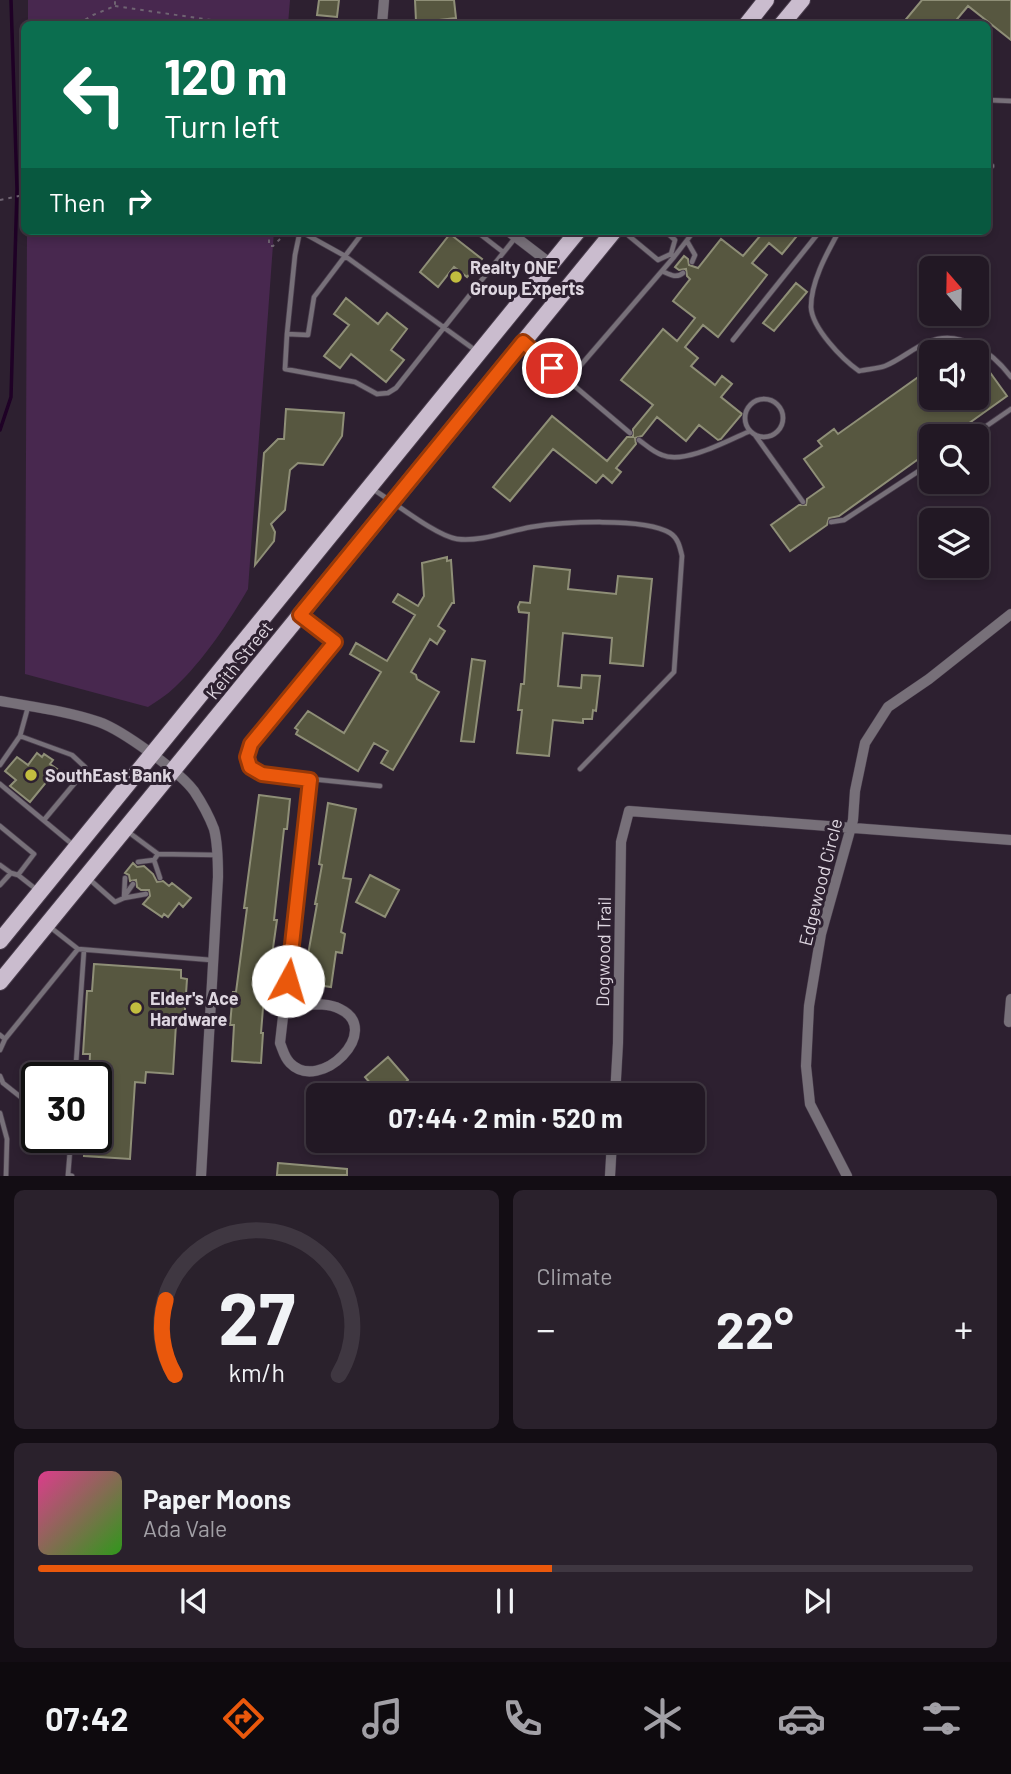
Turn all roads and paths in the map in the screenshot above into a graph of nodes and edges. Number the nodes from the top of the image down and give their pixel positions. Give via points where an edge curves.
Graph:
1 (115, 0) edge
2 (384, 0) edge
3 (766, 0) edge
4 (802, 0) edge
5 (115, 6) junction
6 (83, 21) edge
7 (218, 21) edge
8 (382, 21) edge
9 (749, 21) edge
10 (787, 21) edge
11 (991, 100) edge
12 (1011, 101) edge
13 (21, 195) edge
14 (0, 200) edge
15 (268, 235) edge
16 (299, 235) edge
17 (307, 235) edge
18 (361, 235) edge
19 (481, 235) edge
20 (512, 235) edge
21 (513, 235) edge
22 (575, 235) edge
23 (611, 235) edge
24 (629, 235) edge
25 (669, 235) edge
26 (691, 235) edge
27 (817, 235) edge
28 (837, 235) edge
29 (282, 237) dead end
30 (687, 241) junction
31 (503, 252) junction
32 (672, 255) junction
33 (345, 256) junction
34 (692, 262) dead end
35 (551, 264) junction
36 (662, 271) junction
37 (683, 273) dead end
38 (445, 326) junction
39 (287, 334) junction
40 (733, 340) dead end
41 (523, 342) junction
42 (479, 353) junction
43 (1011, 377) edge
44 (568, 380) junction
45 (1011, 409) edge
46 (989, 424) edge
47 (630, 433) dead end
48 (752, 433) junction
49 (639, 440) dead end
50 (919, 471) edge
51 (369, 487) junction
52 (393, 502) junction
53 (803, 502) dead end
54 (342, 520) junction
55 (831, 522) dead end
56 (1011, 614) edge
57 (300, 615) junction
58 (0, 701) edge
59 (28, 706) junction
60 (20, 736) junction
61 (152, 755) junction
62 (0, 765) edge
63 (580, 769) dead end
64 (173, 773) junction
65 (310, 780) junction
66 (0, 784) edge
67 (380, 786) dead end
68 (44, 820) junction
69 (0, 826) edge
70 (851, 827) junction
71 (126, 830) junction
72 (1011, 840) edge
73 (76, 848) junction
74 (158, 855) junction
75 (218, 856) junction
76 (154, 860) junction
77 (138, 862) dead end
78 (0, 865) edge
79 (147, 868) dead end
80 (10, 873) junction
81 (18, 875) junction
82 (87, 878) junction
83 (125, 878) dead end
84 (159, 878) dead end
85 (133, 884) dead end
86 (0, 885) edge
87 (40, 893) junction
88 (146, 894) dead end
89 (124, 898) junction
90 (48, 925) junction
91 (0, 941) edge
92 (81, 950) junction
93 (212, 960) junction
94 (0, 982) edge
95 (1011, 999) edge
96 (285, 1005) junction
97 (1009, 1022) dead end
98 (0, 1035) edge
99 (5, 1039) junction
100 (0, 1050) edge
101 (76, 1062) edge
102 (0, 1076) edge
103 (616, 1083) edge
104 (21, 1097) edge
105 (0, 1113) edge
106 (70, 1153) edge
107 (611, 1153) edge
108 (6, 1175) edge
109 (69, 1175) edge
110 (201, 1175) edge
111 (610, 1175) edge
112 (847, 1175) edge

1 - 5 path
2 - 8 street
3 - 9 main road
4 - 10 main road
5 - 6 path
5 - 7 path
11 - 12 lane
13 - 14 path
15 - 29 path via 270,246
16 - 39 lane
17 - 33 lane
18 - 33 lane
19 - 31 lane
20 - 31 lane
21 - 35 street
22 - 35 main road, Keith Street
23 - 41 main road, Keith Street
24 - 32 lane via 658,260
25 - 32 lane via 675,240
26 - 30 lane
27 - 40 lane
28 - 43 lane via 824,257 811,308 840,357 859,371 886,366 930,341 952,339 970,342 1000,363
30 - 32 lane
30 - 34 lane via 695,255
31 - 38 lane
32 - 36 lane
33 - 38 lane
33 - 39 lane via 314,297 308,335
35 - 42 main road, Keith Street
36 - 37 lane via 672,276
36 - 44 lane
38 - 39 lane via 396,388 377,394 355,382 285,369
38 - 42 lane
41 - 44 lane
41 - 52 main road, Keith Street
42 - 51 main road, Keith Street
44 - 47 lane
45 - 46 lane
48 - 48 lane via 745,420 753,403 765,400 777,405 782,415 777,432 766,437
48 - 49 lane via 691,455 671,457
48 - 53 lane
50 - 55 lane via 844,520
51 - 52 lane
51 - 54 main road, Keith Street
52 - 57 main road, Keith Street
52 - 63 lane via 458,539 572,522 660,528 678,542 682,556 674,672
54 - 57 main road via 333,546 294,597
54 - 61 main road, Keith Street
56 - 70 street, Edgewood Circle via 888,707 865,743
57 - 64 main road, Keith Street
57 - 65 lane via 335,642 251,744 247,757 250,767 262,774
58 - 59 street
59 - 60 lane
59 - 61 street via 103,723
60 - 62 lane
60 - 68 lane via 72,755 85,767
61 - 64 street
61 - 73 main road, Keith Street
64 - 71 main road, Keith Street
64 - 75 street via 192,789 209,817
65 - 67 lane
65 - 96 street
66 - 68 lane
68 - 73 lane
69 - 81 lane via 34,854
70 - 72 street
70 - 103 street, Dogwood Trail via 629,811 621,842
70 - 112 street, Edgewood Circle via 821,934 809,1006 806,1066 810,1104
71 - 74 lane
71 - 82 main road, Keith Street
73 - 87 main road, Keith Street
74 - 75 lane
74 - 76 lane
75 - 93 street
76 - 77 lane
76 - 79 lane
76 - 84 lane
78 - 80 lane
80 - 81 lane
80 - 86 lane
81 - 87 lane
82 - 89 lane via 116,902
82 - 90 main road, Keith Street
83 - 89 lane
85 - 89 lane
87 - 91 main road, Keith Street
88 - 89 lane
90 - 92 lane
90 - 94 main road, Keith Street
92 - 93 lane
92 - 99 lane
92 - 101 lane
93 - 110 street
95 - 97 street
96 - 96 street via 280,1043 290,1064 311,1072 346,1055 355,1034 347,1014 331,1007
98 - 99 lane
99 - 100 lane
102 - 104 lane
105 - 108 lane via 7,1139
106 - 109 lane
107 - 111 street

